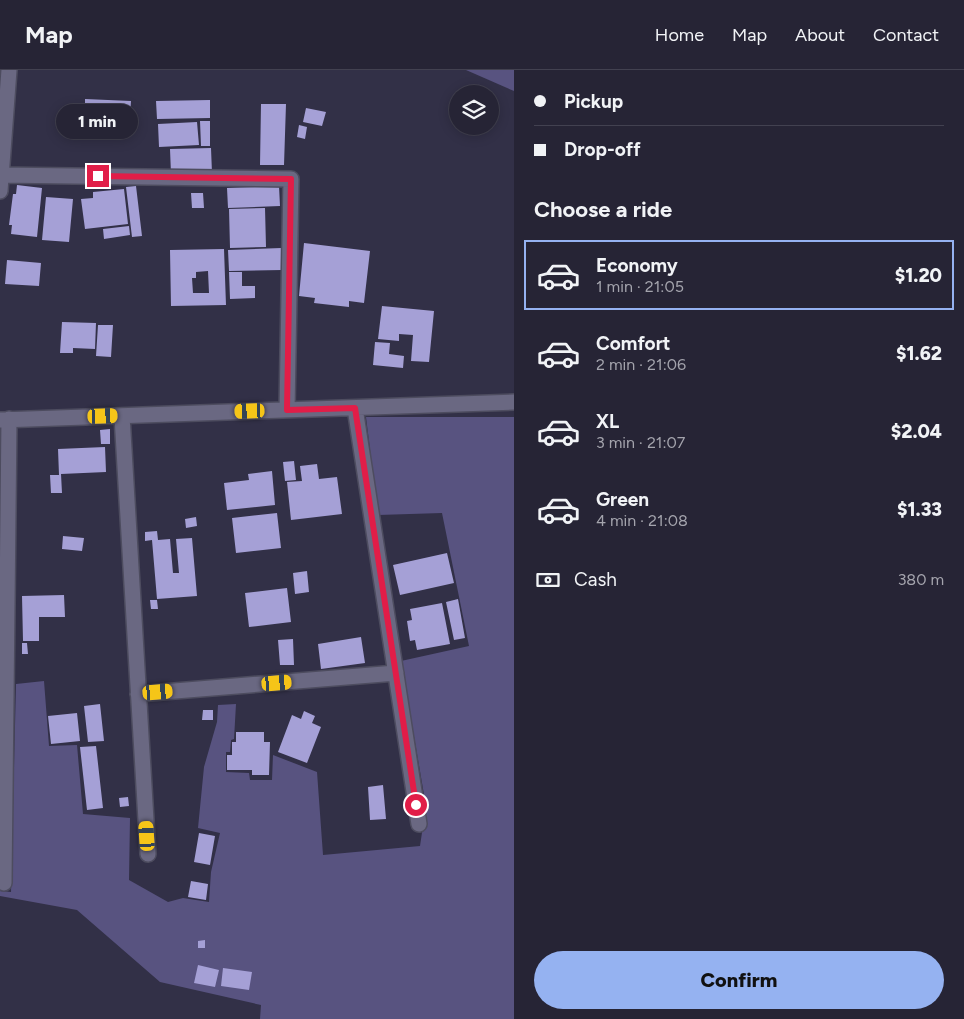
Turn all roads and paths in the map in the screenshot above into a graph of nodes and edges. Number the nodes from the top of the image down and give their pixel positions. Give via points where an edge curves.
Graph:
1 (9, 70) edge
2 (1, 175) edge
3 (0, 191) edge
4 (514, 402) edge
5 (355, 408) junction
6 (287, 410) junction
7 (122, 416) junction
8 (4, 419) edge
9 (396, 673) junction
10 (138, 694) junction
11 (419, 824) dead end
12 (148, 854) dead end
13 (4, 883) dead end

1 - 2 street
2 - 3 street
2 - 6 street via 291,179
4 - 5 street
5 - 6 street
5 - 9 street
6 - 7 street
7 - 8 street
7 - 10 street
8 - 13 street
9 - 10 street
9 - 11 street
10 - 12 street

